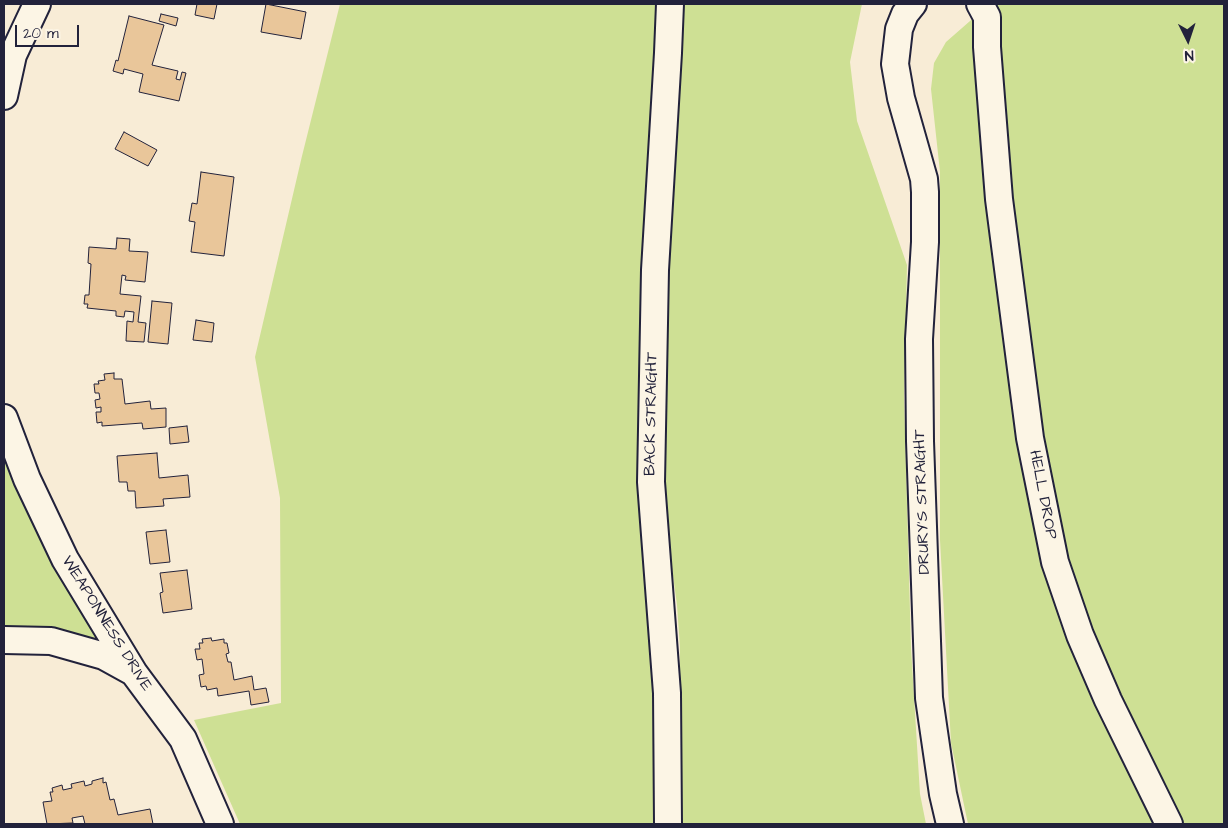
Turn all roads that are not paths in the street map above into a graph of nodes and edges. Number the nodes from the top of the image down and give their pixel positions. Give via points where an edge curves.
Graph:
1 (37, 4) edge
2 (670, 4) edge
3 (914, 4) edge
4 (980, 4) edge
5 (4, 96) edge
6 (4, 418) edge
7 (4, 640) edge
8 (134, 672) junction
9 (220, 824) edge
10 (668, 824) edge
11 (950, 824) edge
12 (1169, 824) edge

1 - 5 street via 12,55
2 - 10 street, BACK STRAIGHT via 655,270 651,482 667,693
3 - 11 street, DRURY'S STRAIGHT via 899,28 895,64 924,179 925,242 919,339 929,698
4 - 12 street, HELL DROP via 986,17 999,199 1030,438 1055,562 1080,635 1108,700
6 - 8 street, WEAPONNESS DRIVE via 27,478 65,559
7 - 8 street via 51,641 104,656
8 - 9 street, WEAPONNESS DRIVE via 183,739

